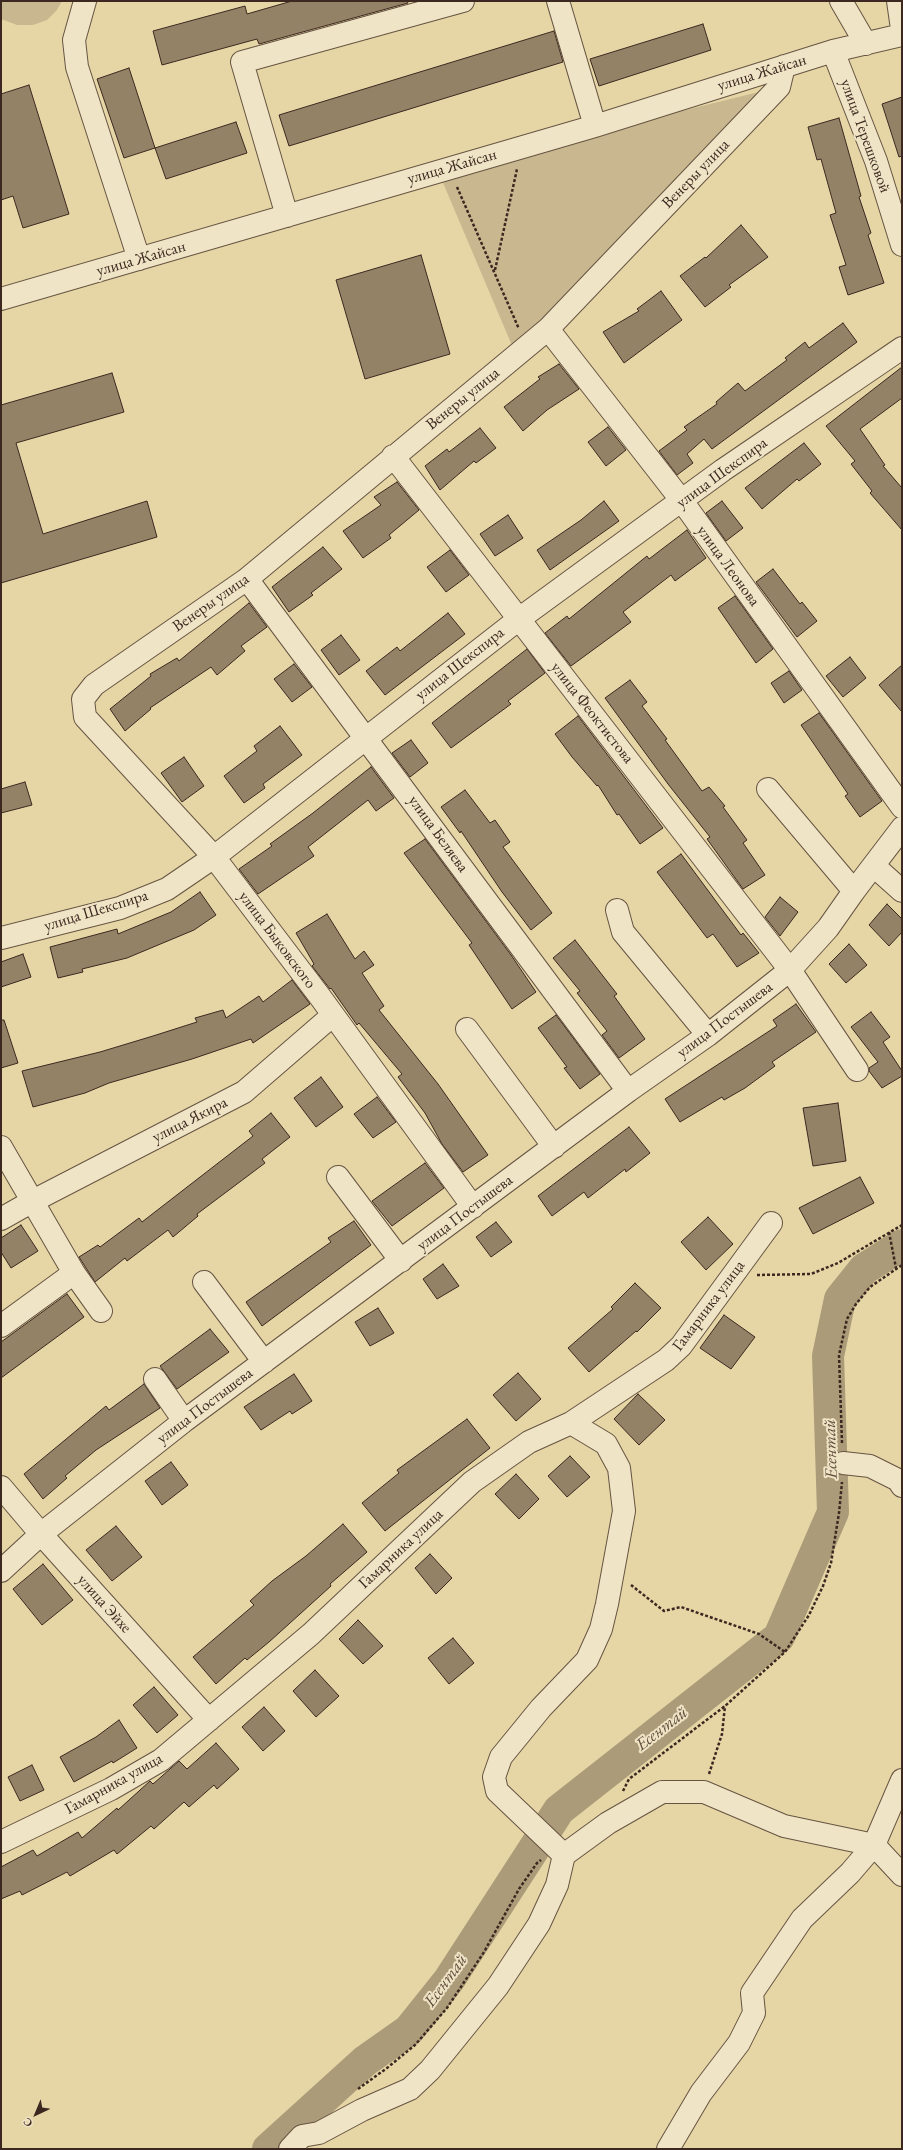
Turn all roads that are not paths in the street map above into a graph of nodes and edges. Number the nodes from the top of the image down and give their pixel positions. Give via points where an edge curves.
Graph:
1 (85, 1) edge
2 (463, 1) edge
3 (558, 1) edge
4 (841, 1) edge
5 (898, 1) edge
6 (902, 29) edge
7 (902, 35) edge
8 (866, 44) junction
9 (833, 51) junction
10 (784, 66) junction
11 (595, 126) junction
12 (287, 216) junction
13 (902, 245) edge
14 (139, 259) junction
15 (1, 299) edge
16 (548, 329) junction
17 (902, 348) edge
18 (393, 456) junction
19 (682, 501) junction
20 (246, 579) junction
21 (519, 618) junction
22 (94, 685) joint
23 (366, 737) junction
24 (768, 789) dead end
25 (902, 807) edge
26 (902, 828) edge
27 (214, 857) junction
28 (874, 866) junction
29 (854, 891) junction
30 (902, 891) edge
31 (617, 910) dead end
32 (1, 938) edge
33 (790, 970) junction
34 (333, 1015) junction
35 (467, 1029) dead end
36 (708, 1035) junction
37 (857, 1070) dead end
38 (628, 1091) junction
39 (1, 1147) edge
40 (554, 1147) junction
41 (338, 1176) dead end
42 (31, 1202) junction
43 (474, 1207) junction
44 (1, 1219) edge
45 (771, 1223) dead end
46 (401, 1261) junction
47 (74, 1273) junction
48 (204, 1282) dead end
49 (101, 1311) dead end
50 (1, 1326) edge
51 (264, 1362) junction
52 (155, 1378) dead end
53 (184, 1421) junction
54 (570, 1423) junction
55 (843, 1463) road end
56 (902, 1486) edge
57 (1, 1487) edge
58 (41, 1534) junction
59 (1, 1571) edge
60 (209, 1720) junction
61 (902, 1780) edge
62 (1, 1842) edge
63 (874, 1845) junction
64 (558, 1849) junction
65 (902, 1875) edge
66 (290, 2149) edge
67 (668, 2149) edge

1 - 14 street via 74,40 77,68
2 - 12 street via 242,62
3 - 11 street
4 - 8 street
5 - 6 street
7 - 8 street, улица Жайсан
8 - 9 street, улица Жайсан
9 - 10 street, улица Жайсан
9 - 13 street, улица Терешковой via 876,161
10 - 11 street, улица Жайсан
10 - 16 street, Венеры улица via 779,87
11 - 12 street, улица Жайсан
12 - 14 street, улица Жайсан
14 - 15 street, улица Жайсан
16 - 18 street, Венеры улица
16 - 19 street, улица Леонова
17 - 19 street, улица Шекспира via 723,470
18 - 20 street, Венеры улица
18 - 21 street, улица Феоктистова
19 - 21 street, улица Шекспира
19 - 25 street, улица Леонова
20 - 22 street, Венеры улица
20 - 23 street, улица Беляева
21 - 23 street, улица Шекспира
21 - 33 street, улица Феоктистова
22 - 27 street, улица Быковского via 83,699 85,717
23 - 27 street, улица Шекспира
23 - 38 street, улица Беляева
24 - 29 street
26 - 28 street, улица Постышева
27 - 32 street, улица Шекспира via 167,889 120,908
27 - 34 street, улица Быковского
28 - 29 street, улица Постышева
28 - 30 street
29 - 33 street, улица Постышева via 828,928
31 - 36 street via 623,932
33 - 36 street, улица Постышева
33 - 37 street, улица Феоктистова
34 - 42 street, улица Якира via 244,1092
34 - 43 street, улица Быковского
35 - 40 street
36 - 38 street, улица Постышева
38 - 40 street, улица Постышева
39 - 42 street
40 - 43 street, улица Постышева
41 - 46 street
42 - 44 street, улица Якира
42 - 47 street
43 - 46 street, улица Постышева
45 - 54 street, Гамарника улица via 671,1355
46 - 51 street, улица Постышева
47 - 49 street
47 - 50 street
48 - 51 street
51 - 53 street, улица Постышева
52 - 53 street
53 - 58 street, улица Постышева
54 - 60 street, Гамарника улица via 529,1442 472,1482 311,1634
54 - 64 street via 606,1444 619,1468 624,1511 601,1629 587,1660 541,1708 501,1757 494,1777 497,1791
55 - 56 street via 870,1466 898,1480
57 - 58 street, улица Эйхе
58 - 59 street, улица Постышева
58 - 60 street, улица Эйхе
60 - 62 street, Гамарника улица via 161,1760 124,1782
61 - 63 street
63 - 64 street via 784,1826 704,1792 662,1792
63 - 65 street
63 - 67 street via 798,1925 752,1994 754,2013 739,2043 701,2093
64 - 66 street via 557,1886 539,1924 498,1986 430,2070 410,2089 319,2133 302,2136

